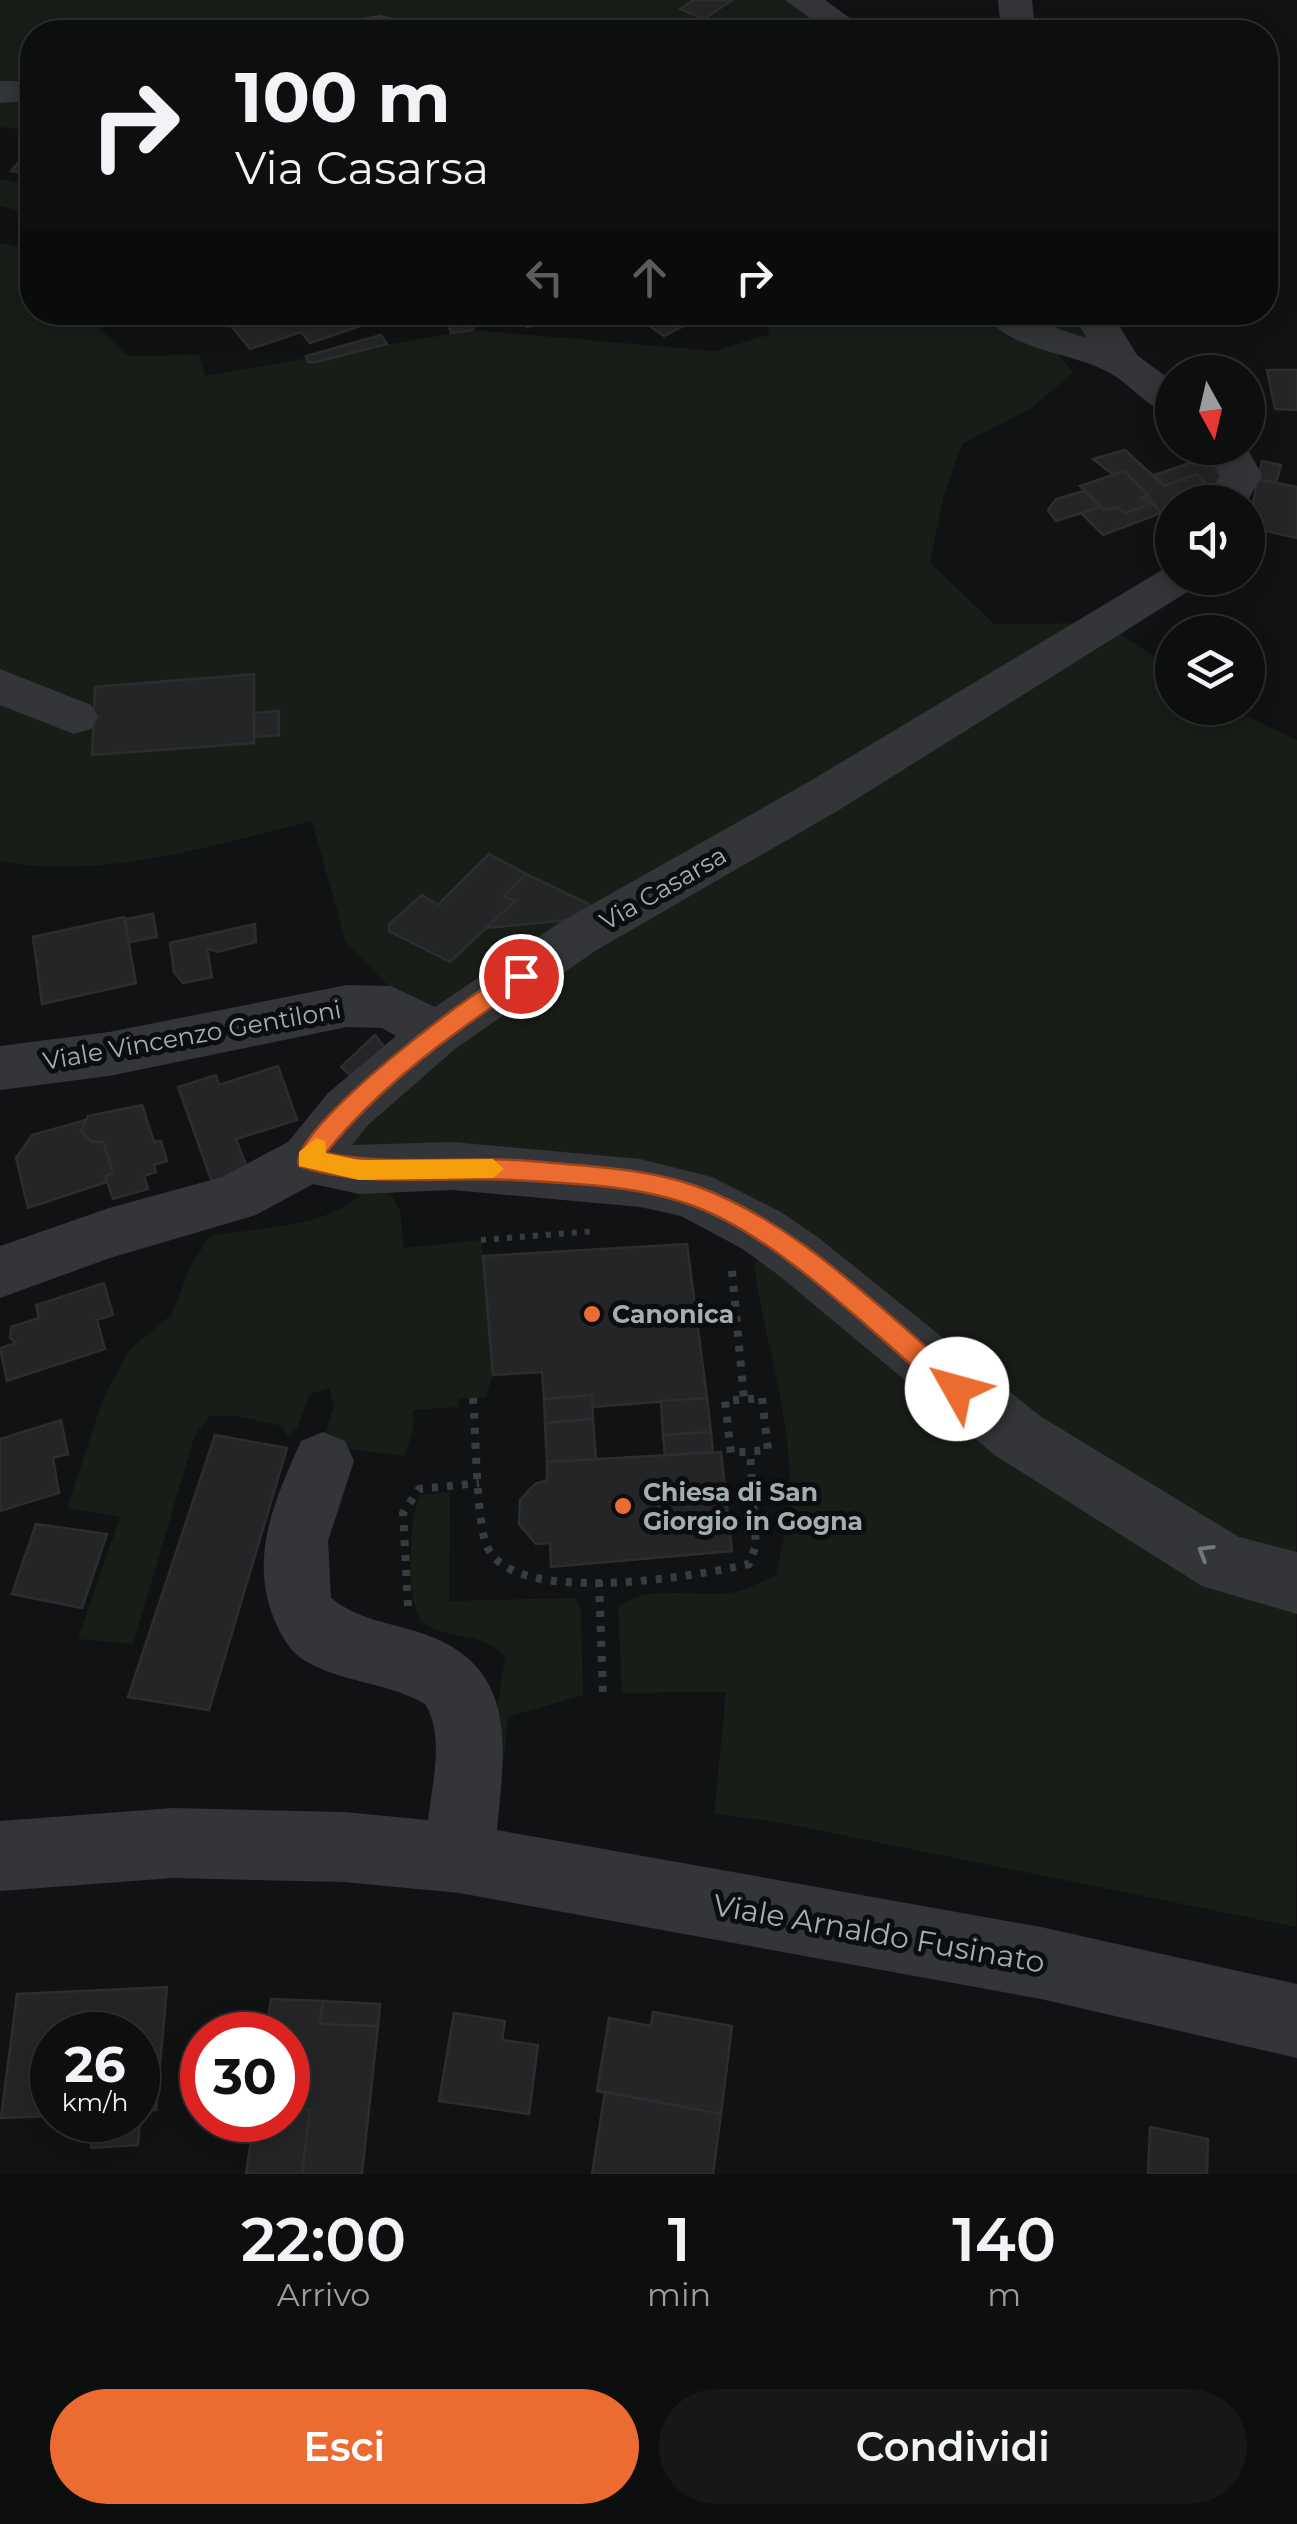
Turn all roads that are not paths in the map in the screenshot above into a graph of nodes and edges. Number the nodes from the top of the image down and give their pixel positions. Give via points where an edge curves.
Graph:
1 (802, 0) edge
2 (833, 20) edge
3 (1024, 325) edge
4 (1099, 325) edge
5 (1122, 363) junction
6 (1155, 388) edge
7 (1155, 591) edge
8 (0, 686) edge
9 (74, 717) dead end
10 (436, 1034) junction
11 (0, 1068) edge
12 (308, 1159) junction
13 (0, 1272) edge
14 (323, 1460) dead end
15 (1297, 1583) edge
16 (0, 1856) edge
17 (459, 1858) junction
18 (1297, 2022) edge

1 - 2 street
3 - 5 street
4 - 5 street
5 - 6 street
7 - 10 street, Via Casarsa via 822,797 578,937
8 - 9 street
10 - 11 street, Viale Vincenzo Gentiloni via 391,1007 346,1006 110,1054
10 - 12 street, Via Casarsa via 348,1108
12 - 13 street, Via Casarsa via 236,1198
15 -> 12 street via 1225,1564 1018,1436 738,1252 692,1194 452,1166 359,1170
14 - 17 street via 296,1540 294,1597 305,1618 329,1638 428,1667 450,1680 466,1706
16 - 17 street, Viale Arnaldo Fusinato via 173,1843
17 - 18 street, Viale Arnaldo Fusinato via 1041,1963

